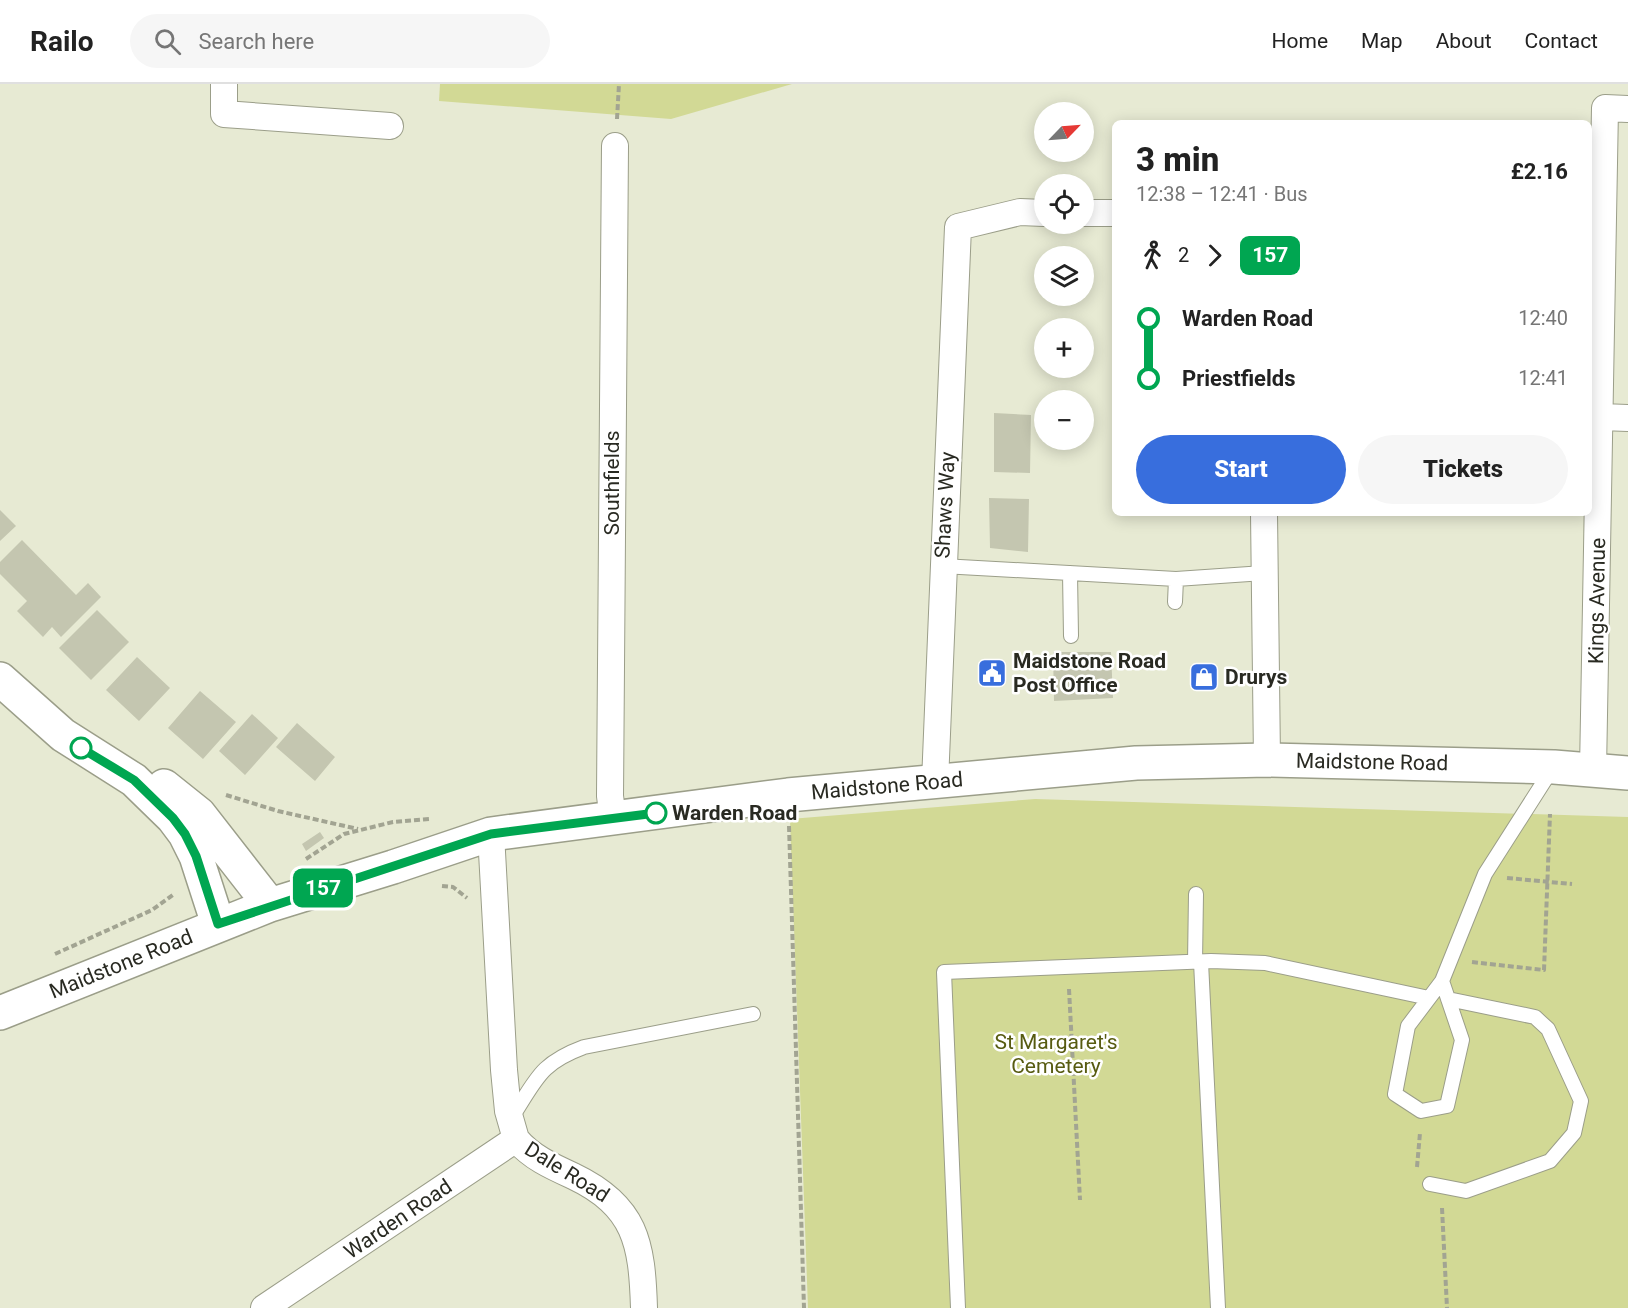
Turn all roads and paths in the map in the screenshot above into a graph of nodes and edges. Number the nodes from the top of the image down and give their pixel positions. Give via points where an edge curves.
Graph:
1 (224, 84) edge
2 (619, 84) edge
3 (1616, 109) edge
4 (390, 126) dead end
5 (1596, 138) edge
6 (615, 146) joint
7 (1034, 213) edge
8 (1094, 213) edge
9 (1112, 213) edge
10 (1601, 417) junction
11 (1628, 418) edge
12 (1264, 516) edge
13 (942, 566) junction
14 (1070, 573) junction
15 (1264, 573) junction
16 (1176, 579) junction
17 (1175, 602) dead end
18 (1071, 636) dead end
19 (0, 679) edge
20 (1267, 760) junction
21 (1554, 766) junction
22 (1593, 770) junction
23 (1628, 773) edge
24 (134, 780) junction
25 (935, 782) junction
26 (1536, 793) junction
27 (222, 794) dead end
28 (788, 795) junction
29 (434, 819) dead end
30 (613, 819) junction
31 (361, 830) junction
32 (491, 834) junction
33 (301, 862) dead end
34 (1485, 874) junction
35 (1548, 883) junction
36 (1572, 884) dead end
37 (433, 887) dead end
38 (177, 889) dead end
39 (1196, 894) dead end
40 (270, 905) junction
41 (472, 906) dead end
42 (218, 924) junction
43 (54, 954) dead end
44 (1450, 959) junction
45 (1198, 962) junction
46 (1068, 967) junction
47 (1442, 981) junction
48 (1429, 998) junction
49 (1448, 999) junction
50 (0, 1013) edge
51 (753, 1014) dead end
52 (1421, 1111) junction
53 (516, 1138) junction
54 (1435, 1185) junction
55 (1080, 1200) dead end
56 (264, 1308) edge
57 (644, 1308) edge
58 (804, 1308) edge
59 (958, 1308) edge
60 (1218, 1308) edge
61 (1447, 1308) edge

1 - 4 street via 224,114
2 - 6 path
3 - 5 street, Kings Avenue
5 - 10 street, Kings Avenue
6 - 30 street, Southfields via 610,796
7 - 13 street, Shaws Way via 958,228
8 - 9 street
10 - 11 street
10 - 22 street, Kings Avenue
12 - 15 street
13 - 14 lane
13 - 25 street, Shaws Way
14 - 16 lane
14 - 18 lane
15 - 16 lane
15 - 20 street
16 - 17 lane
19 - 24 main road via 63,735
20 - 21 main road, Maidstone Road
20 - 25 main road, Maidstone Road via 1136,763
21 - 22 main road, Maidstone Road
21 - 26 lane
22 - 23 main road, Maidstone Road
24 - 40 main road via 155,780 190,805
24 - 42 main road via 185,834
25 - 28 main road, Maidstone Road
26 - 34 lane
26 - 35 path via 1551,805
27 - 31 path
28 - 30 main road, Maidstone Road
28 - 58 path
29 - 31 path via 393,822
30 - 32 main road, Maidstone Road
31 - 33 path via 341,835
32 - 40 main road, Maidstone Road
32 - 53 street via 504,1070 508,1111
34 - 35 path
34 - 44 lane
35 - 36 path
35 - 44 path via 1544,970
37 - 41 path via 453,887
38 - 43 path via 161,905
39 - 45 lane
40 - 42 main road, Maidstone Road
42 - 50 main road, Maidstone Road
44 - 47 lane
45 - 46 lane
45 - 48 lane via 1265,963
45 - 60 lane
46 - 55 path
46 - 59 lane via 944,972
47 - 48 lane
47 - 49 lane
48 - 52 lane via 1408,1026 1395,1094
49 - 52 lane via 1462,1040 1447,1106
49 - 54 lane via 1535,1017 1548,1029 1581,1101 1574,1133 1550,1161 1466,1191
51 - 53 lane via 584,1047 561,1056 544,1068 514,1114
52 - 54 path via 1417,1168
53 - 56 street, Warden Road
53 - 57 street, Dale Road via 537,1158 590,1184 617,1205 638,1248
54 - 61 path

